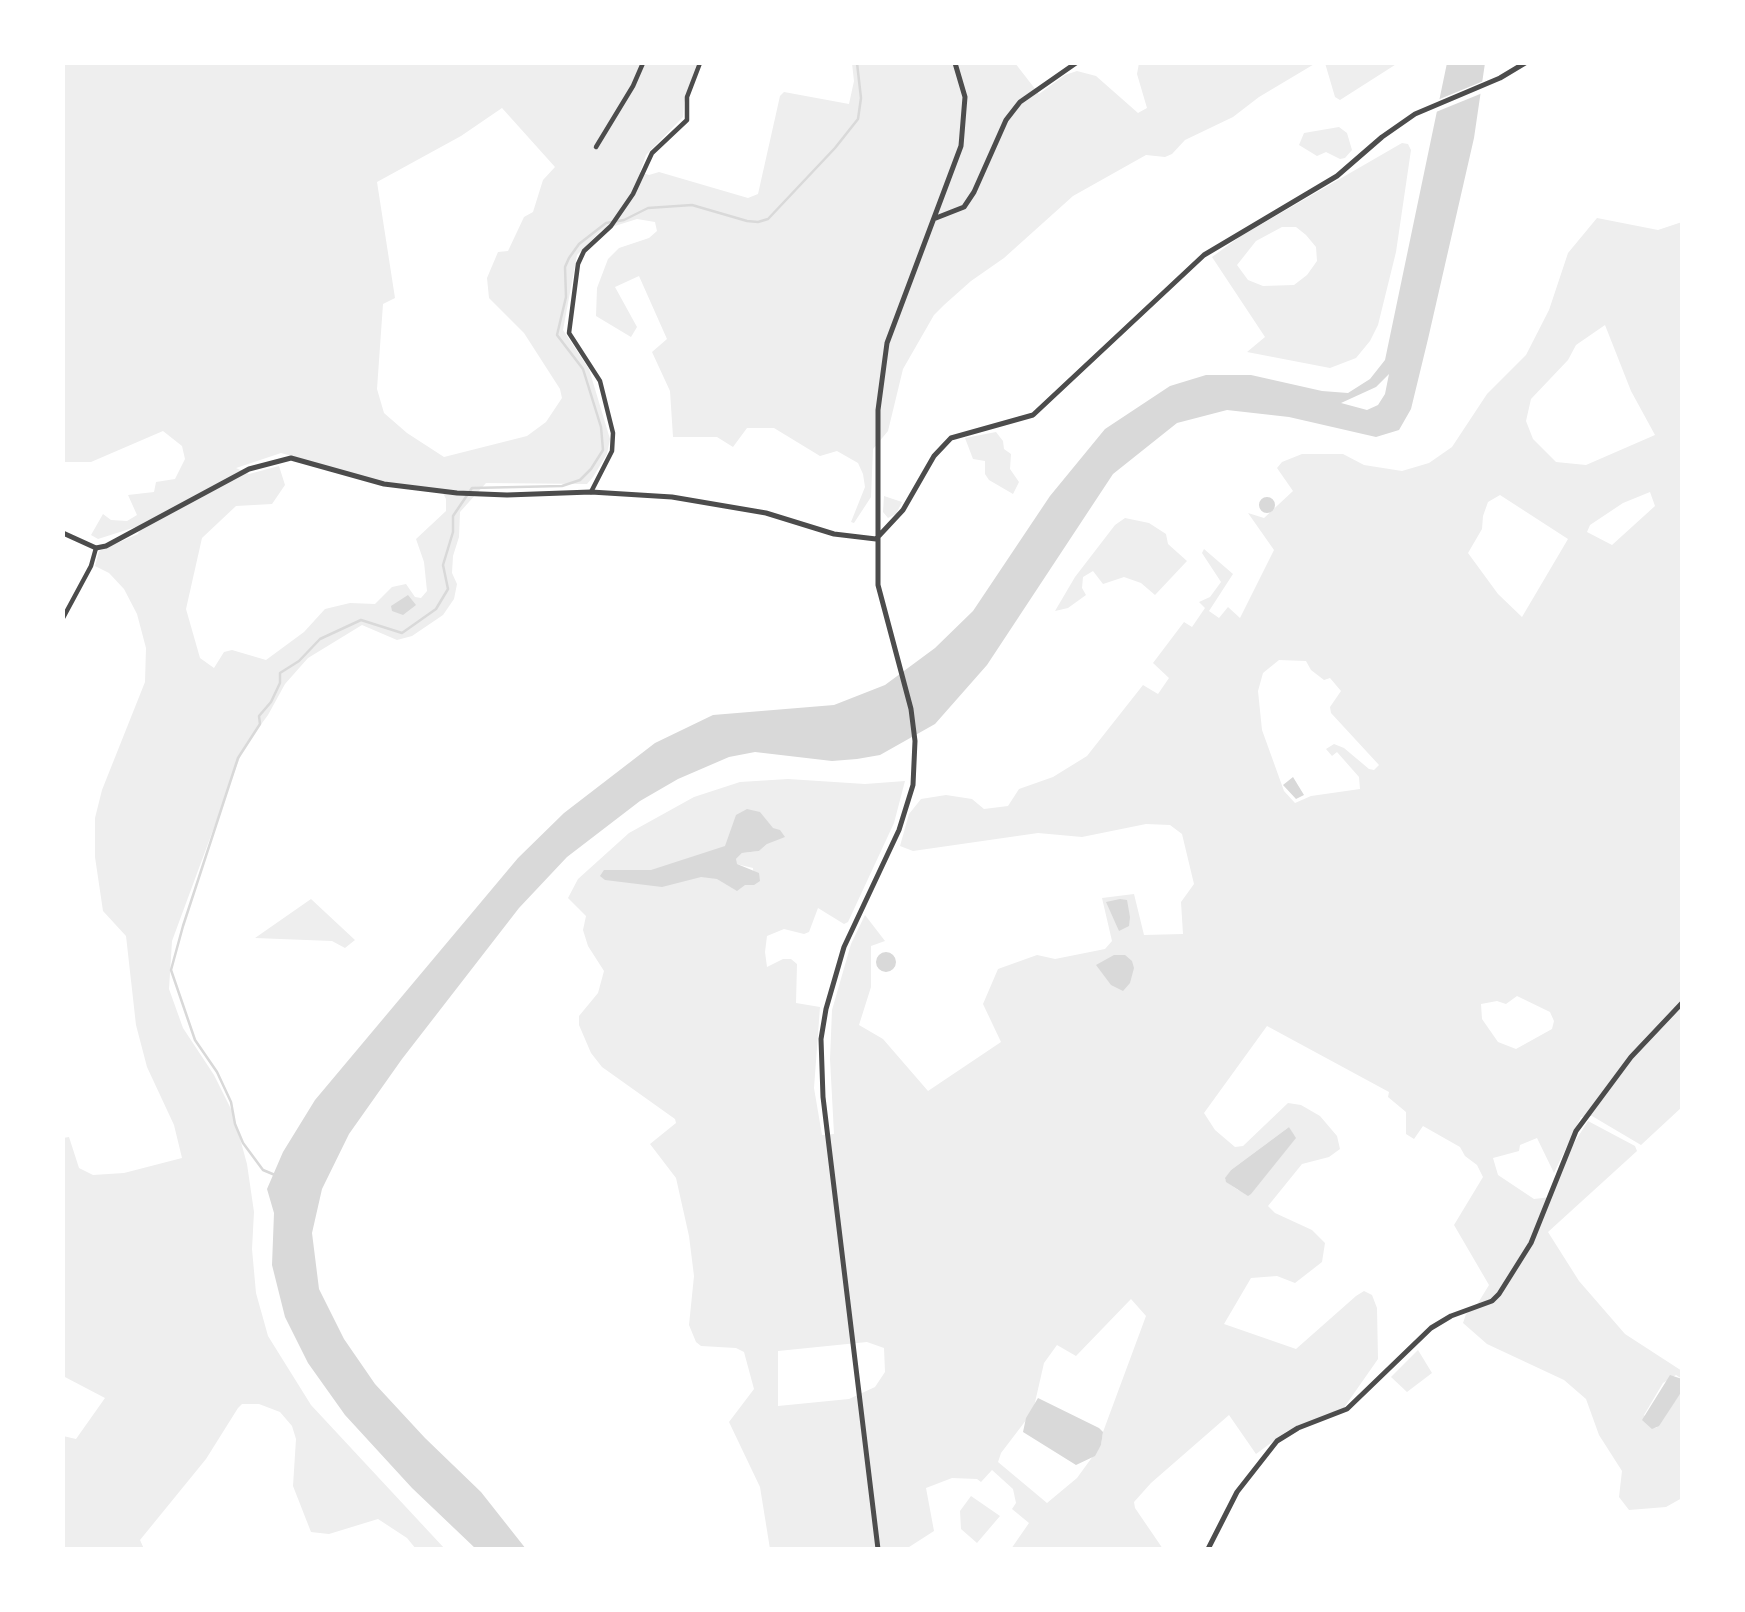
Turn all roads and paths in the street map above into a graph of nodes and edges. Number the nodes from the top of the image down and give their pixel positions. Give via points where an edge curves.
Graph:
1 (643, 63) edge
2 (700, 63) edge
3 (955, 63) edge
4 (1076, 63) edge
5 (1525, 63) edge
6 (596, 146) dead end
7 (936, 218) junction
8 (591, 492) junction
9 (63, 533) edge
10 (876, 539) junction
11 (96, 548) junction
12 (63, 618) edge
13 (1682, 1003) edge
14 (878, 1549) edge
15 (1208, 1549) edge

1 - 6 street
2 - 8 street via 687,97 687,120 652,153 633,194 578,264 569,333 600,381 613,433 612,451
3 - 7 street via 965,97 961,146
4 - 7 street via 1020,102 1002,128 969,200 953,214
5 - 10 street via 1421,111 1337,176 1204,255 1034,415 951,438 934,456 898,517
7 - 10 street via 885,354 878,410
8 - 10 street via 672,497 739,508 834,534
8 - 11 street via 457,493 384,484 291,458 249,469 117,542
9 - 11 street
10 - 14 street via 880,598 911,709 913,785 899,830 834,974 821,1040 823,1097
11 - 12 street
13 - 15 street via 1624,1065 1576,1131 1531,1244 1499,1294 1431,1328 1347,1409 1298,1427 1277,1441 1237,1492

